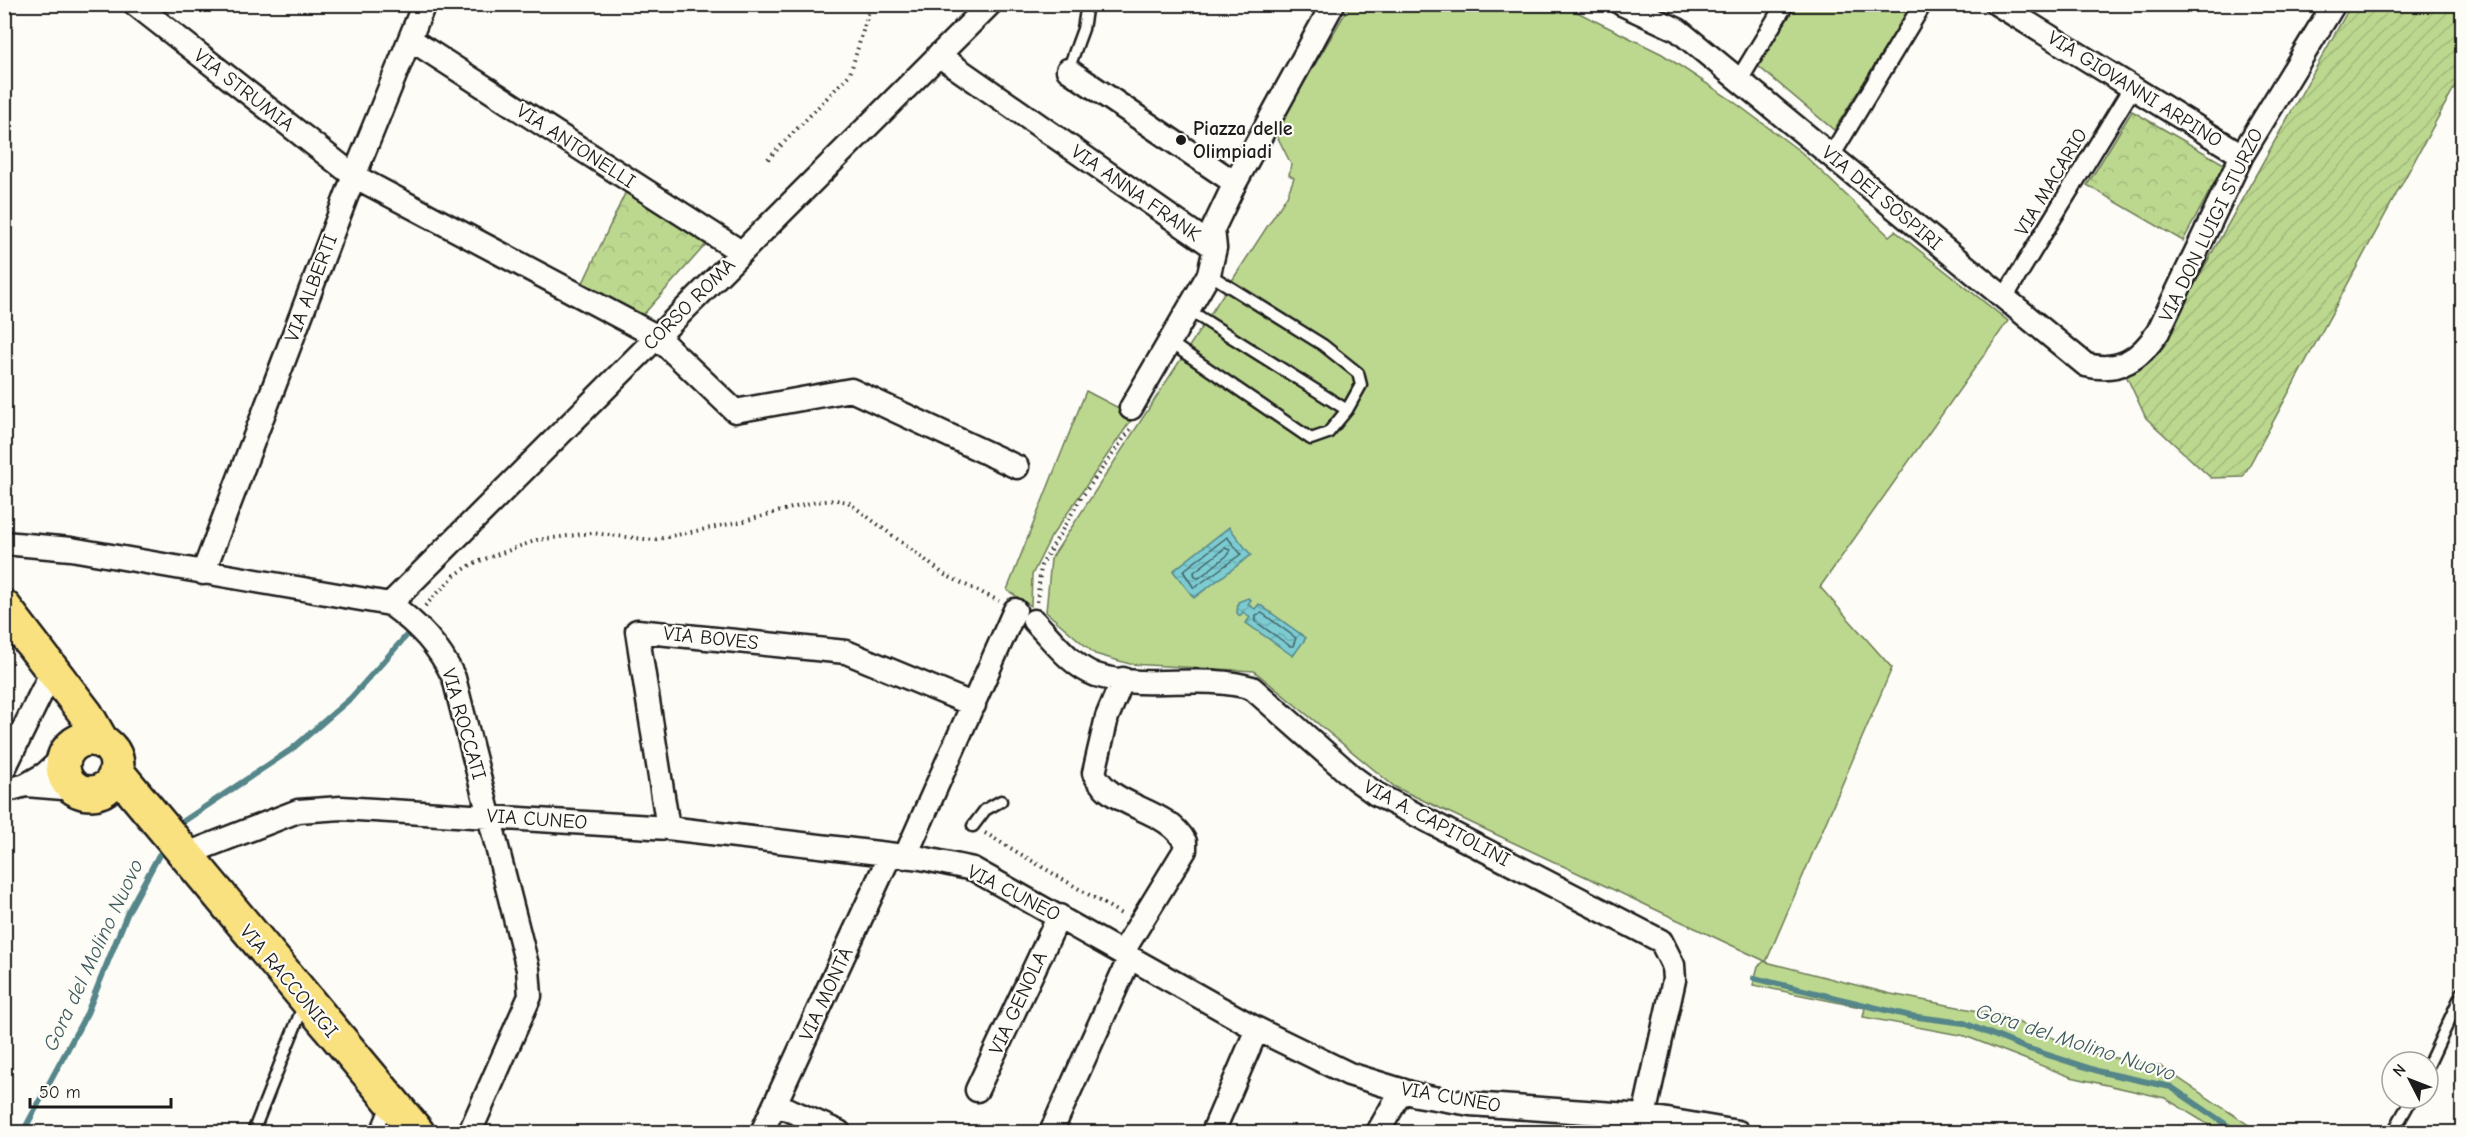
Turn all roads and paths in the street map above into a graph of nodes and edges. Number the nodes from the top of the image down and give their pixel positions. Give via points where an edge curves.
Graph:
1 (135, 4) edge
2 (424, 4) edge
3 (871, 4) edge
4 (990, 4) edge
5 (1087, 4) edge
6 (1333, 4) edge
7 (1622, 4) edge
8 (1785, 4) edge
9 (1923, 4) edge
10 (1997, 4) edge
11 (2334, 4) edge
12 (410, 39) junction
13 (938, 56) junction
14 (1068, 70) joint
15 (1738, 80) junction
16 (2132, 88) junction
17 (2242, 155) junction
18 (1831, 156) junction
19 (768, 159) dead end
20 (354, 176) junction
21 (1235, 183) junction
22 (1215, 248) junction
23 (741, 252) junction
24 (1209, 274) junction
25 (2004, 298) junction
26 (1187, 309) junction
27 (656, 336) junction
28 (1169, 342) junction
29 (2144, 352) joint
30 (1347, 410) junction
31 (1132, 416) joint
32 (1017, 467) dead end
33 (4, 543) edge
34 (203, 573) junction
35 (390, 604) junction
36 (4, 607) edge
37 (1029, 613) junction
38 (411, 620) junction
39 (1123, 679) junction
40 (59, 680) junction
41 (974, 705) junction
42 (67, 753) junction
43 (109, 756) junction
44 (4, 769) edge
45 (15, 788) edge
46 (84, 791) junction
47 (1001, 801) dead end
48 (489, 816) junction
49 (973, 826) joint
50 (163, 828) junction
51 (668, 828) junction
52 (184, 855) junction
53 (898, 856) junction
54 (1059, 916) junction
55 (1139, 925) junction
56 (1126, 955) junction
57 (2463, 993) edge
58 (306, 1001) junction
59 (1257, 1029) junction
60 (2436, 1050) edge
61 (977, 1090) dead end
62 (1402, 1090) junction
63 (389, 1100) junction
64 (776, 1104) junction
65 (2405, 1110) edge
66 (1644, 1116) junction
67 (253, 1132) edge
68 (376, 1132) edge
69 (417, 1132) edge
70 (470, 1132) edge
71 (762, 1132) edge
72 (839, 1132) edge
73 (1051, 1132) edge
74 (1213, 1132) edge
75 (1378, 1132) edge
76 (1738, 1132) edge
77 (2393, 1132) edge

1 - 20 street, VIA STRUMIA
2 - 12 street, VIA ALBERTI
3 - 19 path via 850,74
4 - 13 street, CORSO ROMA
5 - 14 lane via 1083,29
6 - 21 street
7 - 15 street, VIA DEI SOSPIRI via 1678,30
8 - 15 street
9 - 18 street
10 - 16 street, VIA GIOVANNI ARPINO
11 - 17 street, VIA DON LUIGI STURZO
12 - 20 street, VIA ALBERTI
12 - 23 street, VIA ANTONELLI
13 - 22 street, VIA ANNA FRANK
13 - 23 street, CORSO ROMA
14 - 21 street
15 - 18 street, VIA DEI SOSPIRI
16 - 17 street, VIA GIOVANNI ARPINO
16 - 25 street, VIA MACARIO
17 - 29 street, VIA DON LUIGI STURZO via 2158,332
18 - 25 street, VIA DEI SOSPIRI
20 - 27 street, VIA STRUMIA
20 - 34 street, VIA ALBERTI
21 - 22 street via 1213,229
22 - 24 street, VIA ANNA FRANK
23 - 27 street, CORSO ROMA
24 - 26 street, VIA ANNA FRANK
24 - 30 lane via 1323,345 1358,373 1361,385
25 - 29 street, VIA DEI SOSPIRI via 2086,365 2102,369 2121,365
26 - 28 street, VIA ANNA FRANK
26 - 30 lane
27 - 32 street, VIA STRUMIA via 735,411 851,390
27 - 35 street, CORSO ROMA
28 - 30 lane via 1311,439 1329,433
28 - 31 street, VIA ANNA FRANK
31 - 37 path via 1041,566 1036,601
33 - 34 street, VIA ROCCATI via 71,549
34 - 35 street, VIA ROCCATI
35 - 38 street, VIA ROCCATI
36 - 40 main road, VIA RACCONIGI
37 - 38 path via 945,575 848,502 836,500 653,540 592,533 537,540 474,563 455,575
37 - 39 street, VIA A. CAPITOLINI via 1079,664 1096,675
37 - 41 street, VIA MONTÀ
38 - 48 street, VIA ROCCATI via 443,655 454,678
39 - 55 street via 1107,717 1094,773 1102,787 1172,826 1185,842 1185,850
39 - 66 street, VIA A. CAPITOLINI via 1252,688 1376,794 1661,941 1673,965 1674,981
40 - 42 main road, VIA RACCONIGI via 74,728
40 - 43 main road, VIA RACCONIGI via 86,714
40 - 44 street
41 - 51 street, VIA BOVES via 846,652 637,631
41 - 53 street, VIA MONTÀ
42 - 43 main road via 77,742 85,740
42 - 45 street
42 - 46 main road via 64,774
43 - 46 main road via 108,786
43 - 50 main road, VIA RACCONIGI
45 - 46 street
46 - 50 main road, VIA RACCONIGI via 123,805
47 - 49 lane via 985,810
48 - 51 street, VIA CUNEO
48 - 52 street, VIA CUNEO via 341,808 298,811
48 - 70 street, VIA ROCCATI via 528,969 530,996
49 - 55 path
50 - 52 main road, VIA RACCONIGI
51 - 53 street, VIA CUNEO
52 - 58 main road, VIA RACCONIGI
53 - 54 street, VIA CUNEO via 973,869
53 - 64 street, VIA MONTÀ
54 - 56 street, VIA CUNEO
54 - 61 street, VIA GENOLA
55 - 56 street
56 - 59 street, VIA CUNEO
56 - 73 street
57 - 60 lane
58 - 63 main road, VIA RACCONIGI
58 - 67 lane
59 - 62 street, VIA CUNEO via 1348,1074
59 - 74 street
62 - 66 street, VIA CUNEO via 1470,1104
62 - 75 street
63 - 68 lane
63 - 69 main road, VIA RACCONIGI
64 - 71 street, VIA MONTÀ
64 - 72 street
65 - 77 lane
66 - 76 street, VIA CUNEO

